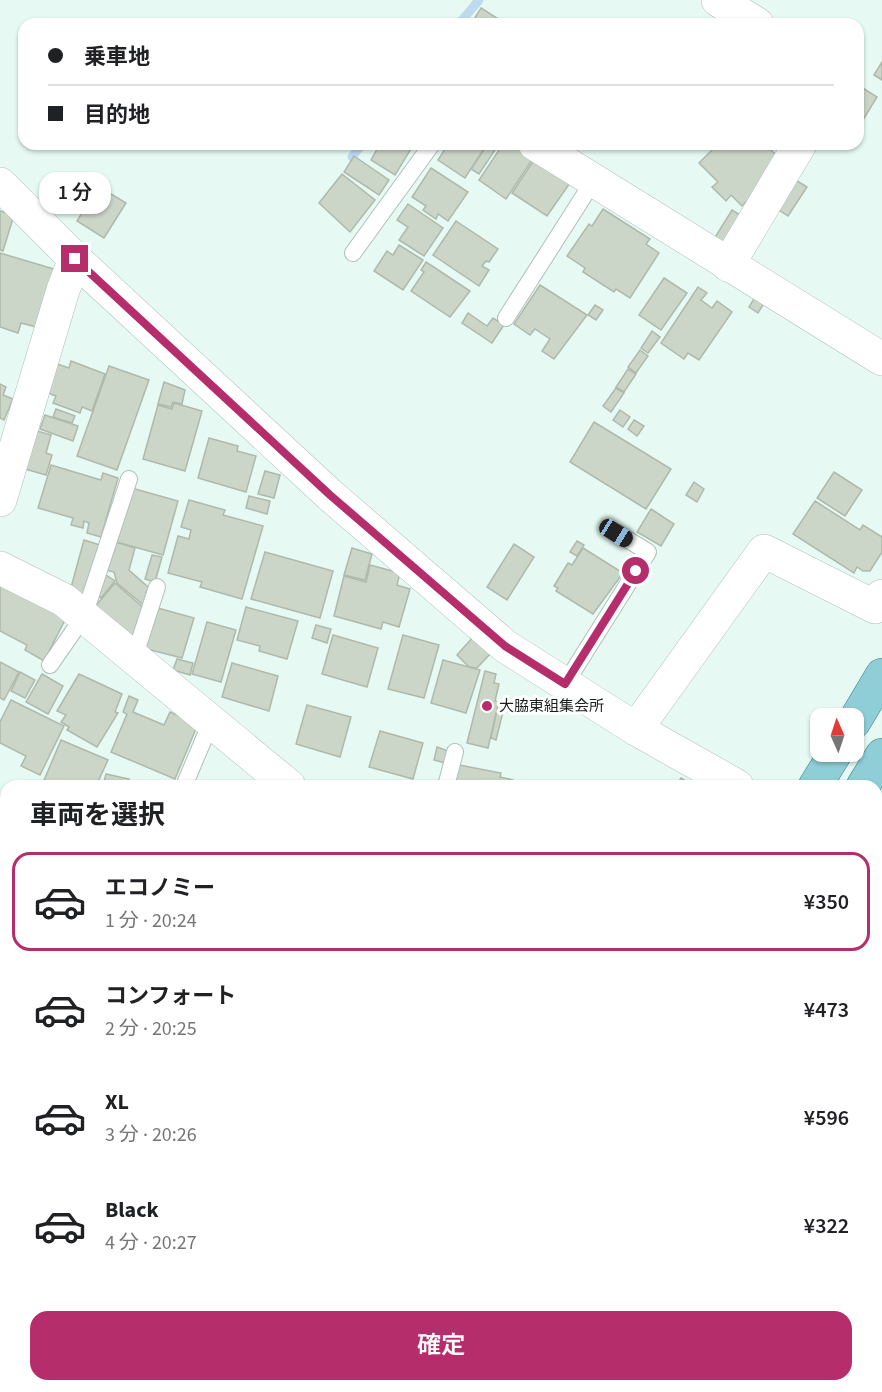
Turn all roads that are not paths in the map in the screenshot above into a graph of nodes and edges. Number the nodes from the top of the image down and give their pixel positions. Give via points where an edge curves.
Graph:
1 (718, 0) edge
2 (747, 18) edge
3 (428, 150) edge
4 (545, 150) edge
5 (796, 150) edge
6 (594, 180) junction
7 (0, 184) edge
8 (353, 253) dead end
9 (75, 259) junction
10 (728, 265) junction
11 (507, 318) dead end
12 (882, 359) edge
13 (129, 478) dead end
14 (0, 500) edge
15 (616, 533) dead end
16 (0, 568) edge
17 (157, 587) dead end
18 (882, 596) edge
19 (84, 616) junction
20 (134, 658) junction
21 (50, 665) dead end
22 (882, 675) edge
23 (565, 684) junction
24 (862, 708) edge
25 (211, 722) junction
26 (636, 729) junction
27 (455, 752) dead end
28 (882, 755) edge
29 (830, 762) edge
30 (187, 780) edge
31 (282, 780) edge
32 (448, 780) edge
33 (726, 780) edge
34 (819, 780) edge
35 (867, 780) edge

1 - 2 street
3 - 8 lane
4 - 6 street
5 - 10 street
6 - 10 street
6 - 11 lane
7 - 9 street
9 - 14 street
9 - 23 street via 330,495 505,646
10 - 12 street
13 - 19 lane
15 - 23 lane via 648,552
16 - 19 street via 64,600
17 - 20 lane
18 - 26 street via 875,607 764,551
19 - 20 street
19 - 21 lane
20 - 25 street
22 - 24 main road
23 - 26 street
25 - 30 lane
25 - 31 street
26 - 33 street
27 - 32 lane
28 - 35 main road
29 - 34 main road

